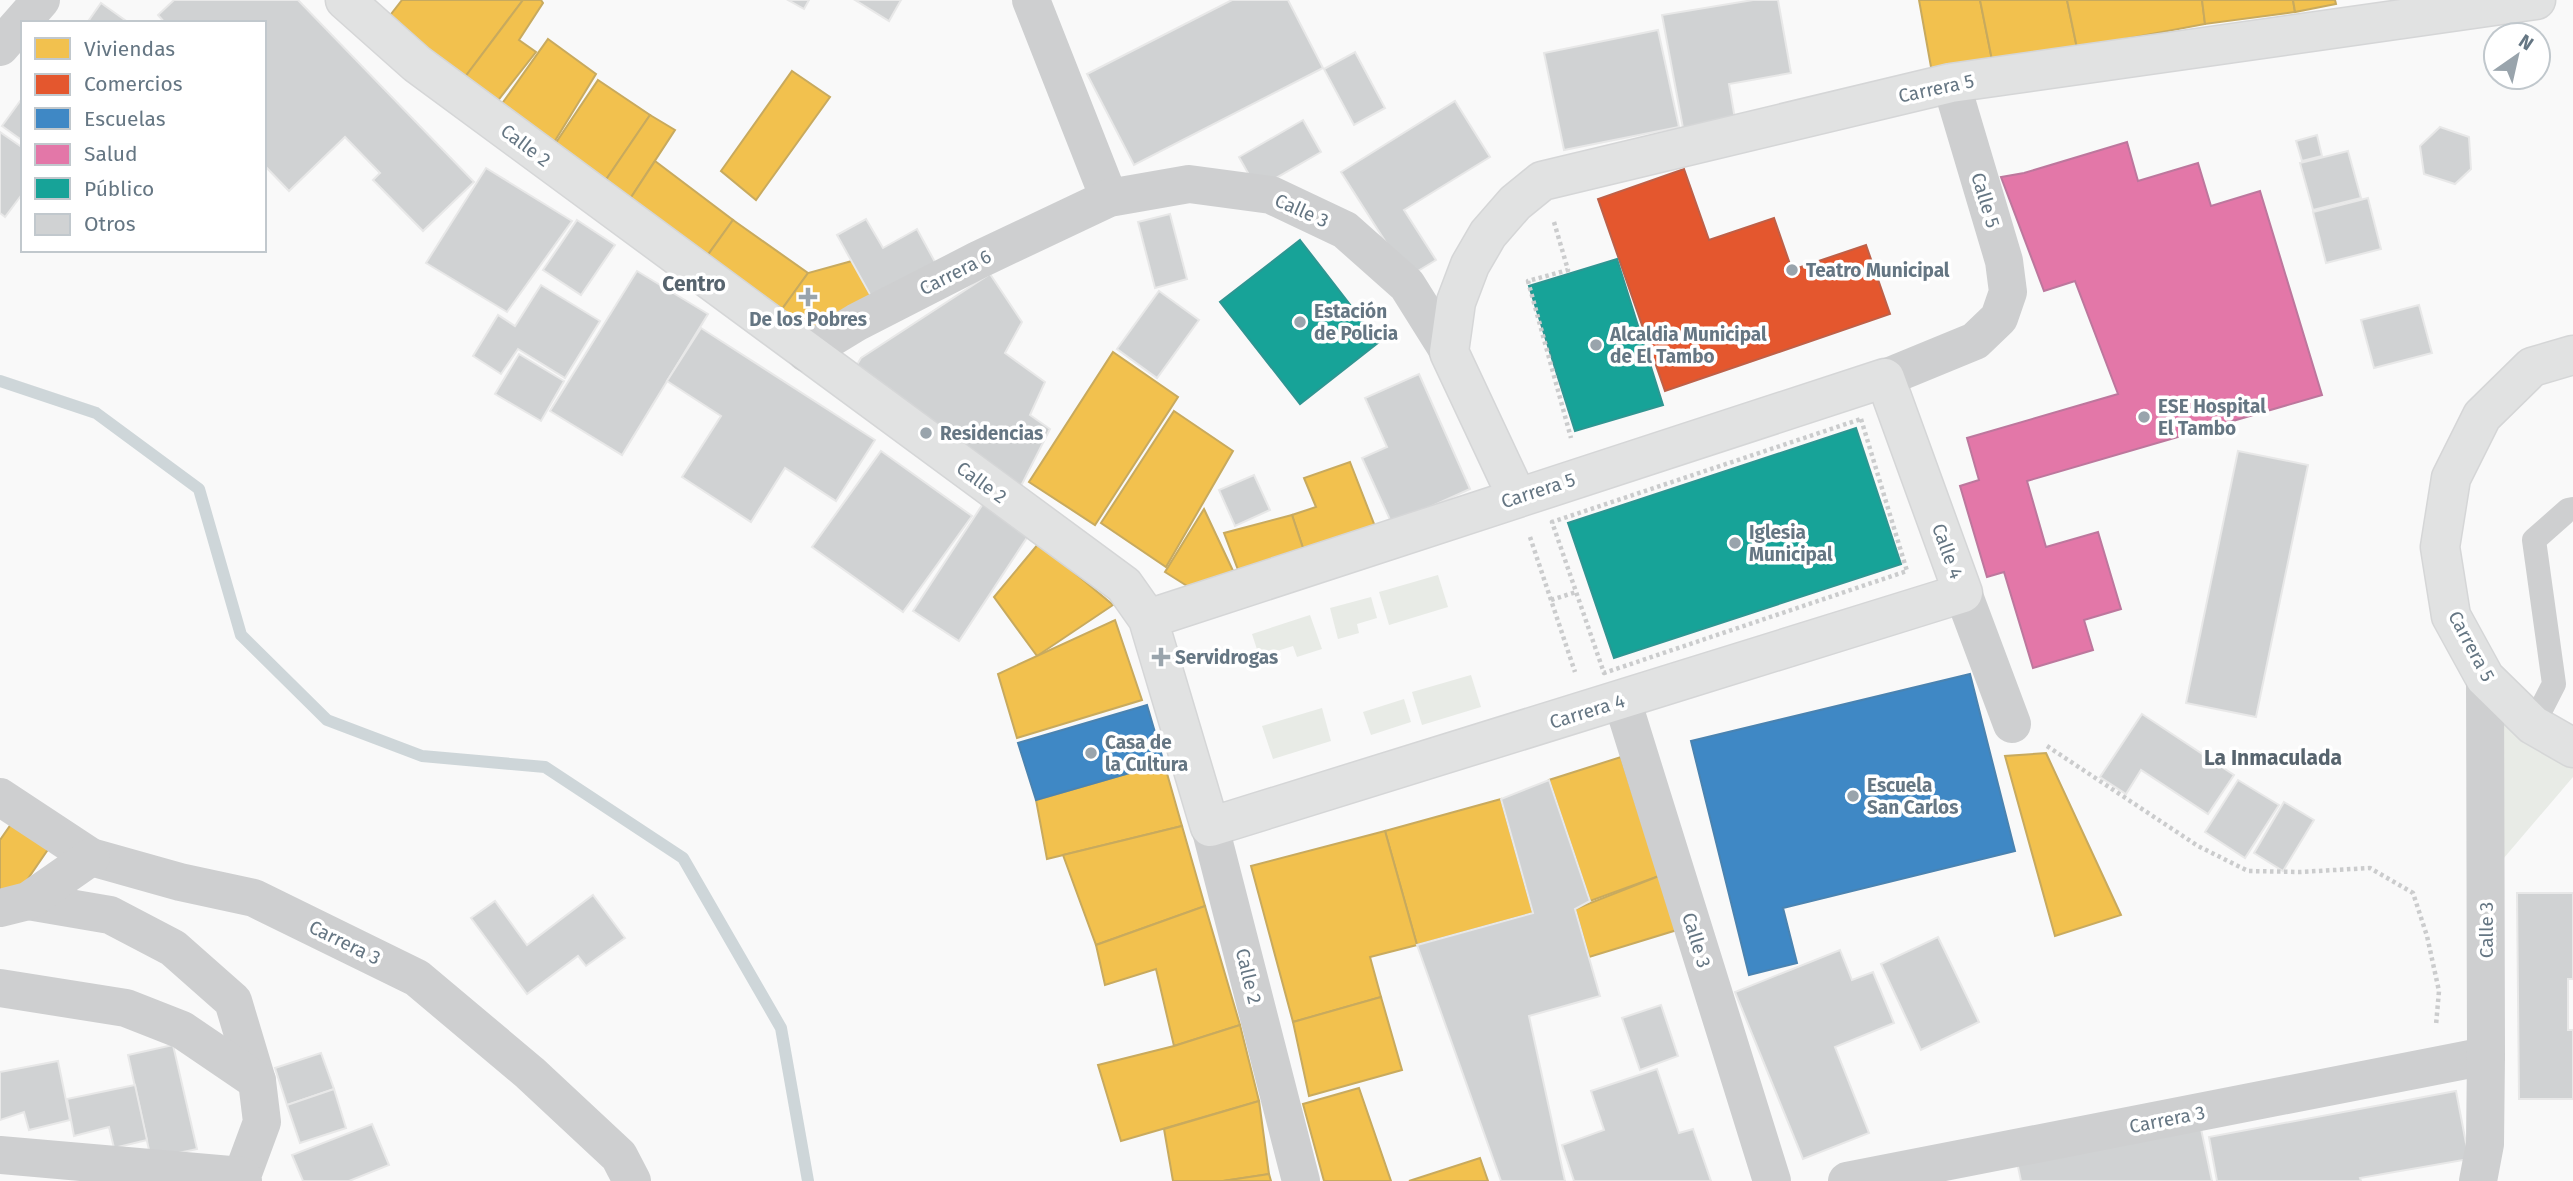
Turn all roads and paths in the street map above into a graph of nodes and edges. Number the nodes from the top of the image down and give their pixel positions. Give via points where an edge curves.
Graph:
1 (41, 0) edge
2 (345, 0) edge
3 (1031, 0) edge
4 (2536, 0) edge
5 (23, 21) edge
6 (21, 23) edge
7 (0, 47) edge
8 (1951, 83) junction
9 (1109, 198) junction
10 (1568, 270) dead end
11 (1999, 318) joint
12 (1449, 352) junction
13 (806, 353) junction
14 (2573, 355) edge
15 (1885, 378) junction
16 (1569, 431) dead end
17 (1517, 497) junction
18 (2573, 509) edge
19 (1576, 592) junction
20 (1963, 593) junction
21 (1551, 600) junction
22 (1148, 619) junction
23 (2485, 678) junction
24 (2563, 683) edge
25 (1605, 705) junction
26 (2011, 724) joint
27 (2533, 726) junction
28 (2573, 748) edge
29 (0, 797) edge
30 (1210, 827) junction
31 (91, 857) junction
32 (14, 904) edge
33 (0, 988) edge
34 (2486, 1056) junction
35 (2433, 1068) junction
36 (257, 1081) junction
37 (0, 1154) edge
38 (242, 1179) edge
39 (632, 1181) edge
40 (1301, 1181) edge
41 (1772, 1181) edge
42 (1847, 1181) edge
43 (2478, 1181) edge

1 - 5 street
2 - 13 main road, Calle 2 via 417,64
3 - 9 street
4 - 8 main road, Carrera 5
6 - 7 street
8 - 11 street, Calle 5 via 2004,261 2008,292
8 - 12 main road, Carrera 5 via 1542,181 1488,234 1470,265 1456,302
9 - 12 street, Calle 3 via 1189,184 1271,195 1345,230 1406,285
9 - 13 street, Carrera 6 via 954,272
10 - 16 path via 1528,281
11 - 15 street, Carrera 5 via 1975,341
12 - 17 main road, Calle 3
13 - 22 main road, Calle 2 via 1124,585
14 - 23 main road, Carrera 5 via 2532,367 2482,416 2451,478 2440,547 2451,616
15 - 17 main road, Carrera 5
15 - 20 main road, Calle 4
17 - 21 path
17 - 22 main road, Carrera 5
18 - 24 lane via 2534,540
19 - 19 path via 1604,673 1907,571 1861,418 1552,522
19 - 21 path
20 - 25 main road, Carrera 4
20 - 26 street, Calle 4
21 - 25 path
22 - 30 main road, Calle 2
23 - 27 main road, Carrera 5
23 - 34 street, Calle 3
24 - 27 lane
25 - 30 main road, Carrera 4
25 - 41 street, Calle 3
26 - 35 path via 2198,846 2248,871 2370,868 2413,894 2439,991
27 - 28 main road, Carrera 5
29 - 31 street, Carrera 3
30 - 40 street, Calle 2
31 - 32 street
31 - 39 street, Carrera 3 via 254,898 417,978 619,1156
32 - 36 street via 110,915 173,948 233,1001
33 - 36 street via 126,1008 182,1030
34 - 35 street, Carrera 3
34 - 43 street, Calle 3 via 2485,1144
35 - 42 street, Carrera 3
36 - 38 street via 262,1122
37 - 38 street

